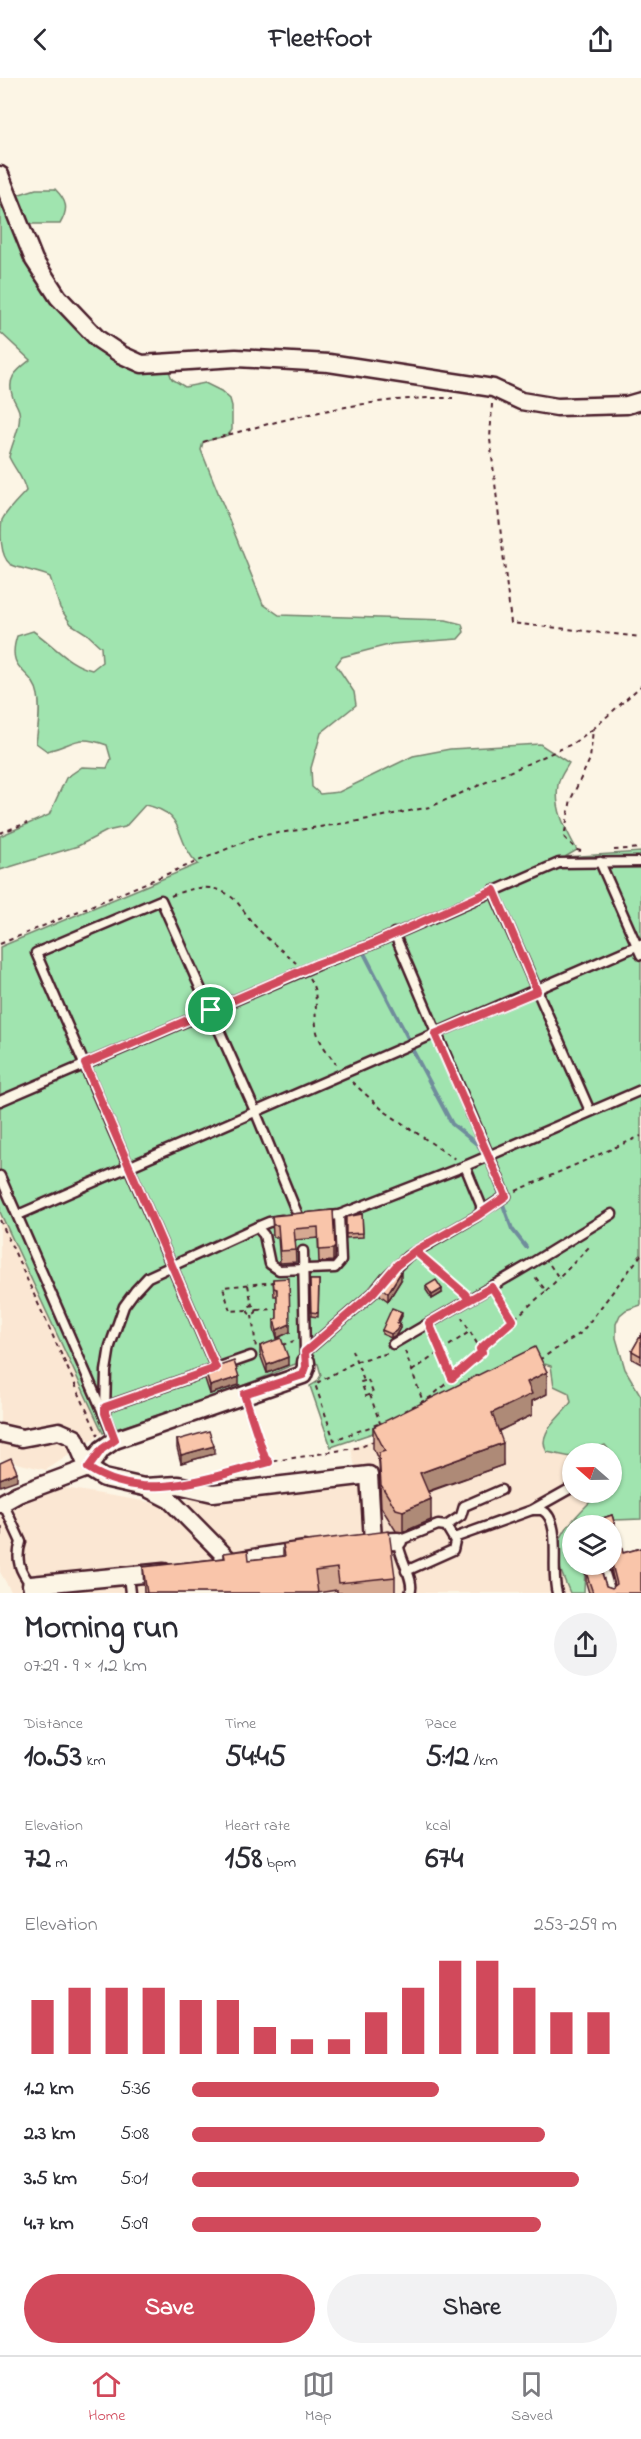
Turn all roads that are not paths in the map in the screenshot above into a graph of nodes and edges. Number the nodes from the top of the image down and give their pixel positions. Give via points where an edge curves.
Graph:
1 (0, 175) edge
2 (641, 401) edge
3 (600, 862) junction
4 (641, 862) edge
5 (494, 890) junction
6 (394, 933) junction
7 (640, 948) edge
8 (537, 991) junction
9 (211, 1010) junction
10 (435, 1034) junction
11 (85, 1064) junction
12 (641, 1090) edge
13 (0, 1101) edge
14 (590, 1111) junction
15 (256, 1113) junction
16 (489, 1155) junction
17 (129, 1166) junction
18 (465, 1166) junction
19 (0, 1176) edge
20 (481, 1212) junction
21 (612, 1214) dead end
22 (18, 1215) junction
23 (339, 1215) junction
24 (299, 1218) junction
25 (257, 1227) junction
26 (303, 1251) dead end
27 (172, 1266) junction
28 (302, 1269) junction
29 (399, 1343) road end
30 (251, 1356) road end
31 (306, 1357) junction
32 (216, 1368) junction
33 (105, 1410) junction
34 (0, 1433) edge
35 (109, 1444) junction
36 (88, 1468) junction
37 (144, 1487) junction
38 (501, 1490) dead end
39 (562, 1493) edge
40 (1, 1503) edge
41 (532, 1510) junction
42 (446, 1526) junction
43 (454, 1538) junction
44 (398, 1541) junction
45 (374, 1542) junction
46 (351, 1544) edge
47 (318, 1548) edge
48 (231, 1562) junction
49 (210, 1566) edge
50 (182, 1570) edge
51 (406, 1571) junction
52 (605, 1575) edge
53 (31, 1585) joint
54 (129, 1585) edge
55 (410, 1593) edge
56 (557, 1593) edge
57 (611, 1593) edge

1 - 2 street via 34,260 58,297 98,339 142,364 236,358 329,363 493,388 521,400 557,407
3 - 4 lane
3 - 5 lane via 559,863
3 - 7 lane
5 - 6 lane
5 - 8 lane
6 - 9 lane
6 - 10 lane
7 - 8 lane
8 - 10 lane
8 - 14 lane
9 - 11 lane
9 - 11 lane via 161,900 36,953
9 - 15 lane
10 - 15 lane
10 - 16 lane
11 - 13 lane
11 - 17 lane
12 - 14 lane
14 - 16 lane
15 - 17 lane
15 - 24 lane
16 - 18 lane
16 - 20 lane via 506,1196
17 - 22 lane
17 - 27 lane
18 - 20 lane
18 - 23 lane
19 - 22 lane
20 - 31 lane via 397,1265
21 - 29 lane
22 - 33 lane
23 - 24 lane
23 - 28 lane via 339,1266
24 - 25 lane via 274,1220
25 - 27 lane
25 - 28 lane via 264,1235 273,1267
26 - 28 lane
27 - 32 lane
27 - 33 lane via 148,1277 124,1306 110,1346
28 - 31 lane
30 - 32 lane
31 - 35 street via 303,1375
32 - 33 lane
33 - 35 lane
34 - 36 street via 22,1438 59,1431 75,1438
35 - 36 street
36 - 37 street via 104,1478
36 - 40 street
37 - 45 street via 178,1485 213,1493 369,1475
37 - 48 street via 170,1500
38 - 42 lane via 464,1506 461,1516
39 - 41 lane
40 - 53 lane via 21,1542 17,1554 21,1571
41 - 43 lane
41 - 56 lane via 542,1510 552,1519
42 - 43 lane
42 - 44 lane via 438,1525
43 - 51 lane via 453,1550
44 - 45 street
44 - 51 lane
45 - 46 street
47 - 48 street
48 - 49 street
50 - 54 street
51 - 55 lane
52 - 57 lane
53 - 54 street

